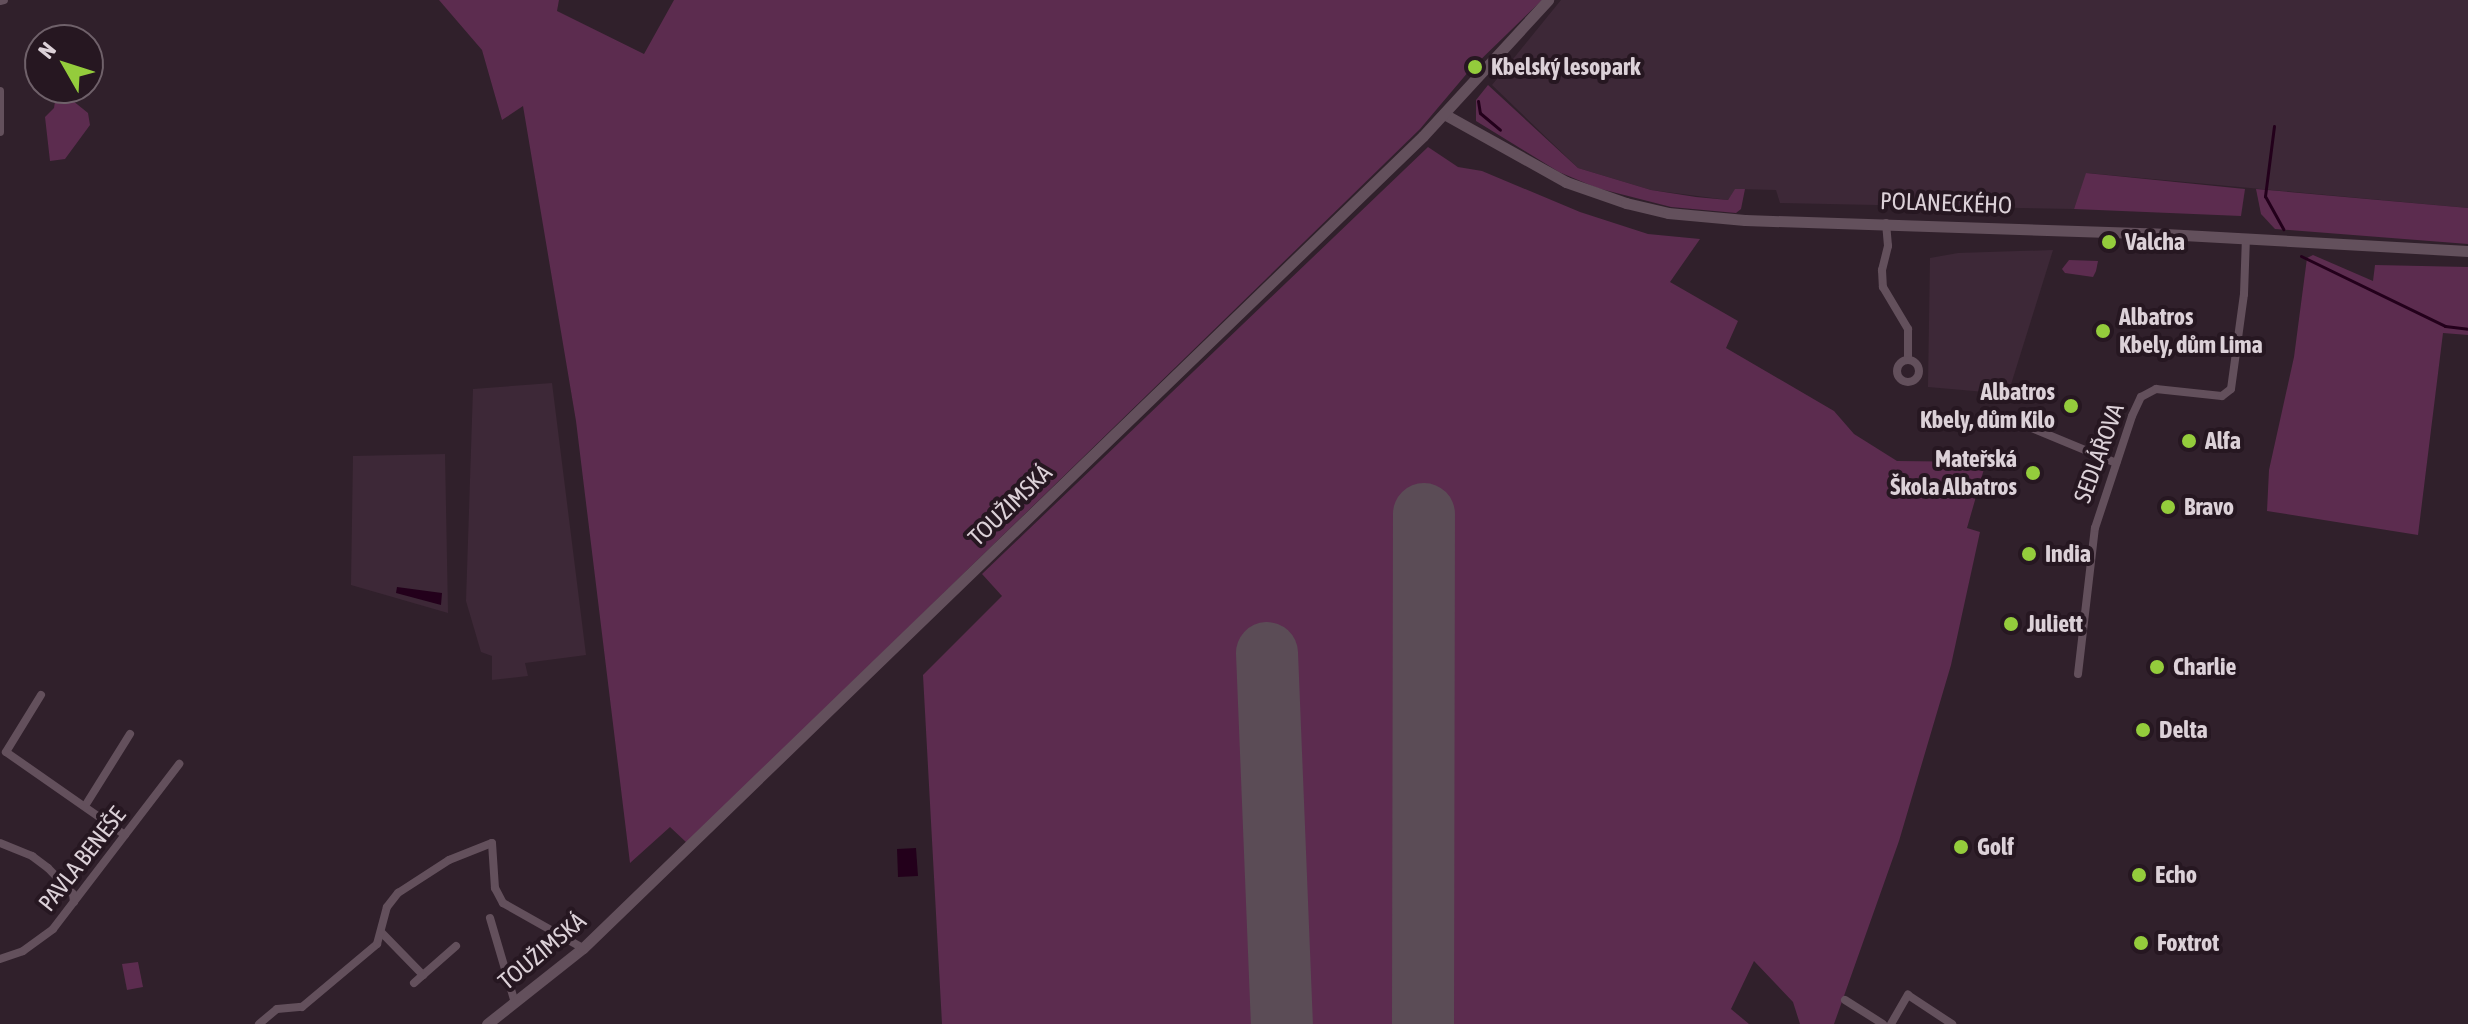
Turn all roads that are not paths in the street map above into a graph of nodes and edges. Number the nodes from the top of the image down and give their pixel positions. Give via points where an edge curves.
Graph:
1 (1548, 0) edge
2 (0, 91) edge
3 (1, 105) edge
4 (1444, 114) junction
5 (0, 132) edge
6 (1886, 223) junction
7 (2246, 238) junction
8 (2468, 251) edge
9 (1908, 360) dead end
10 (2022, 424) dead end
11 (2116, 463) junction
12 (2078, 674) dead end
13 (41, 695) dead end
14 (130, 734) dead end
15 (179, 764) dead end
16 (85, 806) junction
17 (125, 835) junction
18 (0, 843) edge
19 (74, 902) junction
20 (490, 918) dead end
21 (382, 933) junction
22 (456, 946) dead end
23 (583, 948) junction
24 (0, 959) edge
25 (423, 975) junction
26 (414, 983) dead end
27 (1845, 1000) dead end
28 (515, 1003) junction
29 (259, 1024) edge
30 (487, 1024) edge
31 (1883, 1024) edge
32 (1891, 1024) edge
33 (1952, 1024) edge

1 - 4 street, TOUŽIMSKÁ
2 - 3 street
3 - 5 street
4 - 6 street, POLANECKÉHO via 1533,166 1626,203 1703,217
4 - 23 street, TOUŽIMSKÁ
6 - 7 street, POLANECKÉHO
6 - 9 street via 1883,287 1908,329
7 - 8 street, POLANECKÉHO
7 - 11 street, SEDLÁŘOVA via 2231,389 2222,396 2156,389 2147,393 2132,416
10 - 11 street
11 - 12 street, SEDLÁŘOVA via 2095,528
13 - 16 street via 6,752
14 - 16 street
15 - 17 street, PAVLA BENEŠE
16 - 17 street
17 - 19 street, PAVLA BENEŠE
18 - 19 street via 48,868 73,894
19 - 24 street, PAVLA BENEŠE via 38,941
20 - 28 street
21 - 23 street via 385,912 398,893 449,860 492,843 495,888 503,903
21 - 25 street
21 - 29 street via 377,944 305,1005 277,1009
22 - 25 street
23 - 28 street, TOUŽIMSKÁ
25 - 26 street
27 - 31 street
28 - 30 street, TOUŽIMSKÁ
32 - 33 street via 1908,995

